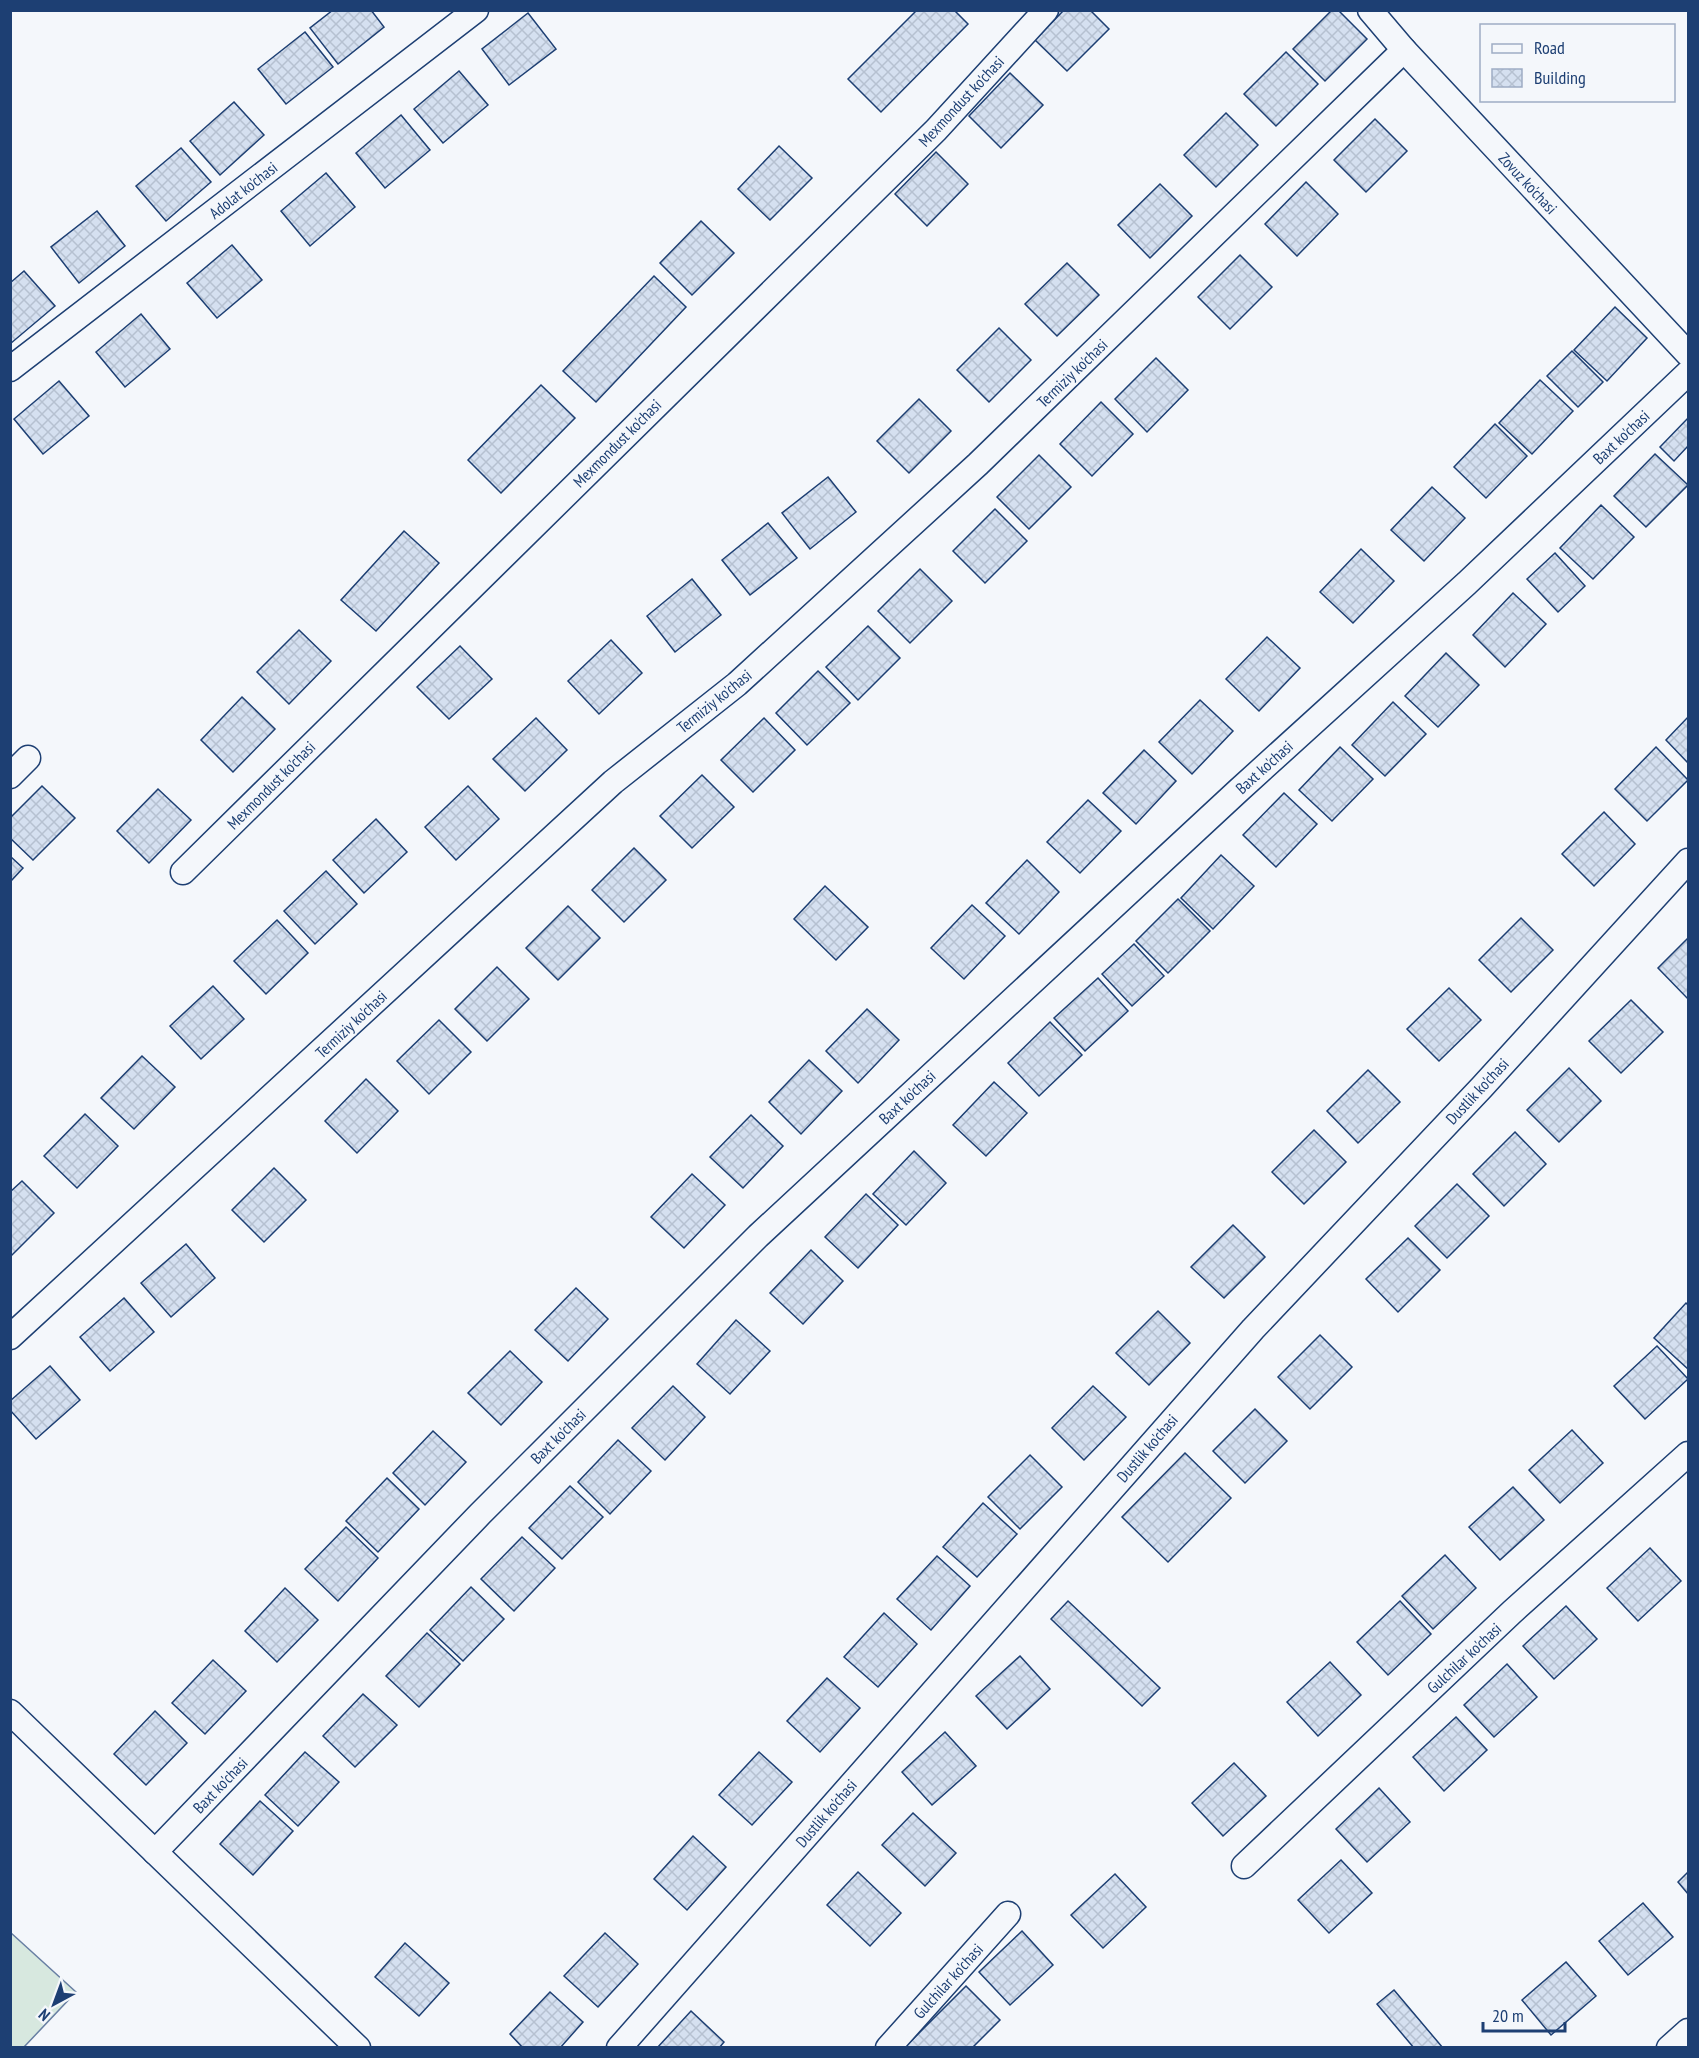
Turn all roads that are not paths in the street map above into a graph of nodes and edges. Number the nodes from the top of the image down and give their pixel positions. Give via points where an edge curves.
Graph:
1 (476, 10) edge
2 (1046, 10) edge
3 (1370, 10) edge
4 (1404, 50) junction
5 (1689, 354) edge
6 (10, 369) edge
7 (1689, 373) edge
8 (28, 759) dead end
9 (10, 776) edge
10 (1689, 861) edge
11 (183, 872) dead end
12 (10, 1337) edge
13 (1689, 1454) edge
14 (10, 1712) edge
15 (155, 1852) junction
16 (1244, 1866) dead end
17 (1008, 1914) dead end
18 (1689, 2031) edge
19 (358, 2048) edge
20 (619, 2048) edge
21 (888, 2048) edge
22 (1669, 2048) edge

1 - 6 street, Adolat ko'chasi
2 - 11 street, Mexmondust ko'chasi via 936,130
3 - 4 street, Zovuz ko'chasi
4 - 5 street, Zovuz ko'chasi
4 - 12 street, Termiziy ko'chasi via 978,465 737,684 613,782
7 - 15 street, Baxt ko'chasi via 1467,583 758,1236 480,1514
8 - 9 street
10 - 20 street, Dustlik ko'chasi via 1253,1329
13 - 16 street, Gulchilar ko'chasi via 1512,1612
14 - 15 street
15 - 19 street
17 - 21 street, Gulchilar ko'chasi
18 - 22 street

